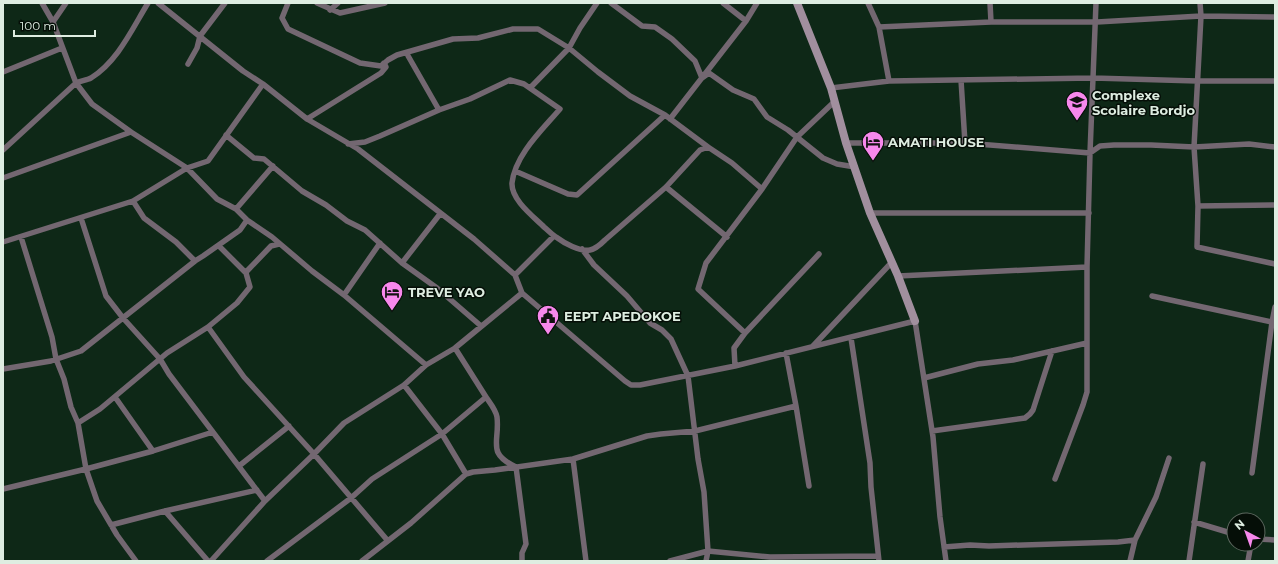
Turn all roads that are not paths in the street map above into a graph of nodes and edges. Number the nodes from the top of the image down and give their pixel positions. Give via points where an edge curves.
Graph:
1 (42, 3) edge
2 (66, 3) edge
3 (148, 3) edge
4 (158, 3) edge
5 (225, 3) edge
6 (288, 3) edge
7 (317, 3) edge
8 (338, 3) edge
9 (385, 3) edge
10 (597, 3) edge
11 (611, 3) edge
12 (723, 3) edge
13 (757, 3) edge
14 (797, 3) edge
15 (868, 3) edge
16 (990, 3) edge
17 (1096, 3) edge
18 (1200, 3) edge
19 (330, 10) junction
20 (1201, 16) junction
21 (1275, 17) edge
22 (746, 21) junction
23 (53, 22) junction
24 (991, 22) junction
25 (1097, 22) junction
26 (879, 28) junction
27 (200, 36) junction
28 (62, 48) junction
29 (569, 48) junction
30 (404, 53) junction
31 (188, 64) dead end
32 (381, 66) junction
33 (3, 72) edge
34 (702, 78) junction
35 (1093, 78) junction
36 (961, 80) junction
37 (889, 81) junction
38 (1197, 81) junction
39 (1275, 81) edge
40 (76, 83) junction
41 (263, 84) junction
42 (530, 88) junction
43 (831, 88) junction
44 (835, 101) junction
45 (439, 110) junction
46 (665, 115) junction
47 (308, 119) junction
48 (670, 119) junction
49 (131, 132) junction
50 (226, 134) junction
51 (798, 137) junction
52 (846, 142) junction
53 (965, 143) junction
54 (348, 144) junction
55 (1275, 146) edge
56 (708, 147) junction
57 (1194, 147) junction
58 (3, 150) edge
59 (1090, 153) junction
60 (273, 166) junction
61 (855, 167) junction
62 (187, 168) junction
63 (515, 170) junction
64 (3, 177) edge
65 (666, 186) junction
66 (762, 190) junction
67 (133, 201) junction
68 (1275, 205) edge
69 (1198, 206) junction
70 (236, 208) junction
71 (1089, 213) junction
72 (440, 214) junction
73 (870, 214) junction
74 (80, 218) junction
75 (247, 220) junction
76 (554, 236) junction
77 (21, 237) junction
78 (727, 237) junction
79 (3, 242) edge
80 (380, 243) junction
81 (279, 244) junction
82 (219, 246) junction
83 (582, 250) junction
84 (818, 254) dead end
85 (195, 261) junction
86 (892, 262) junction
87 (402, 263) junction
88 (1275, 264) edge
89 (1087, 267) junction
90 (246, 273) junction
91 (514, 275) junction
92 (898, 276) junction
93 (522, 293) junction
94 (344, 295) junction
95 (1152, 296) dead end
96 (1275, 307) edge
97 (123, 318) junction
98 (915, 321) junction
99 (1272, 322) junction
100 (480, 326) junction
101 (208, 327) junction
102 (745, 333) junction
103 (851, 338) junction
104 (1087, 343) junction
105 (812, 346) junction
106 (455, 348) junction
107 (1052, 351) junction
108 (786, 353) junction
109 (56, 359) junction
110 (160, 359) junction
111 (426, 365) junction
112 (735, 366) junction
113 (3, 369) edge
114 (688, 376) junction
115 (924, 378) junction
116 (404, 385) junction
117 (115, 397) junction
118 (486, 397) junction
119 (796, 406) junction
120 (78, 423) junction
121 (289, 426) junction
122 (696, 431) junction
123 (932, 431) junction
124 (213, 432) junction
125 (442, 434) junction
126 (153, 452) junction
127 (314, 454) junction
128 (1169, 458) dead end
129 (573, 459) junction
130 (1203, 464) dead end
131 (239, 466) junction
132 (516, 467) junction
133 (86, 470) junction
134 (1252, 473) dead end
135 (466, 474) junction
136 (1055, 479) dead end
137 (809, 486) dead end
138 (3, 489) edge
139 (257, 490) junction
140 (351, 498) junction
141 (265, 501) junction
142 (165, 511) junction
143 (1194, 522) junction
144 (111, 525) junction
145 (1226, 532) edge
146 (1135, 540) junction
147 (388, 541) junction
148 (944, 547) junction
149 (708, 551) junction
150 (753, 558) edge
151 (879, 558) edge
152 (815, 559) edge
153 (136, 561) edge
154 (210, 561) edge
155 (267, 561) edge
156 (362, 561) edge
157 (522, 561) edge
158 (586, 561) edge
159 (670, 561) edge
160 (706, 561) edge
161 (946, 561) edge
162 (1130, 561) edge
163 (1189, 561) edge

1 - 23 street
2 - 23 street
3 - 40 street via 111,60 90,78
4 - 27 street
5 - 27 street
6 - 32 street via 282,18 288,30 360,63
7 - 19 street
8 - 19 street
9 - 19 street via 340,13
10 - 29 street
11 - 34 street via 642,26 655,27 672,39 695,61
12 - 22 street
13 - 22 street
14 - 43 street
15 - 26 street
16 - 24 street
17 - 25 street
18 - 20 street
20 - 21 street
20 - 25 street
20 - 38 street
22 - 34 street
23 - 28 street
24 - 25 street
24 - 26 street
25 - 35 street
26 - 37 street
27 - 31 street
27 - 41 street via 242,71
28 - 33 street
28 - 40 street
29 - 30 street via 538,29 513,29 478,38 453,39
29 - 42 street
29 - 46 street via 630,96
30 - 32 street
30 - 45 street via 418,70
32 - 47 street via 384,63 386,65 382,73
34 - 48 street
34 - 51 street via 709,73 733,90 754,99 767,117
35 - 36 street
35 - 38 street
35 - 59 street
36 - 37 street
36 - 53 street
37 - 43 street
38 - 39 street
38 - 57 street
40 - 49 street via 92,104
40 - 58 street
41 - 47 street
41 - 50 street
42 - 45 street via 521,82 510,80
42 - 63 street via 560,109 519,159
43 - 44 street
44 - 51 street
44 - 52 street
45 - 54 street via 365,142
46 - 48 street
46 - 63 street via 577,195 568,194
47 - 54 street
48 - 56 street
49 - 62 street
49 - 64 street
50 - 60 street via 254,158 264,159
50 - 62 street via 208,161
51 - 61 street via 823,158
51 - 66 street
52 - 53 street
52 - 61 street
53 - 59 street
54 - 72 street via 358,149
55 - 57 street via 1249,144
56 - 65 street via 700,150
56 - 66 street via 732,163
57 - 59 street via 1114,144 1100,146
57 - 69 street
59 - 71 street
60 - 70 street
60 - 80 street via 302,191 365,230
61 - 73 street
62 - 67 street
62 - 70 street via 217,199
63 - 76 street via 512,185 521,204
65 - 78 street
65 - 83 street via 597,247
66 - 78 street
67 - 74 street
67 - 85 street via 144,218 176,242
68 - 69 street
69 - 88 street via 1197,247
70 - 75 street
71 - 73 street
71 - 89 street
72 - 87 street
72 - 91 street via 474,239
73 - 86 street
74 - 77 street
74 - 97 street via 106,296
75 - 81 street
75 - 82 street via 240,230
76 - 83 street
76 - 91 street
77 - 79 street
77 - 109 street via 52,337
78 - 102 street via 706,263 698,289
80 - 87 street
80 - 94 street
81 - 90 street via 267,250
81 - 94 street
82 - 85 street
82 - 90 street
83 - 114 street via 609,280 628,296 650,323 671,339
84 - 102 street
85 - 97 street
86 - 92 street
86 - 105 street
87 - 100 street via 437,288
89 - 92 street
89 - 104 street
90 - 101 street via 250,284 249,290
91 - 93 street
92 - 98 street
93 - 100 street
93 - 114 street via 631,385
94 - 111 street
95 - 99 street
96 - 99 street
97 - 109 street via 81,351
97 - 110 street
98 - 103 street
98 - 115 street
99 - 134 street
100 - 106 street
101 - 110 street
101 - 121 street via 244,377
102 - 112 street via 734,348
103 - 105 street
103 - 151 street via 868,452
104 - 107 street
104 - 136 street via 1086,398
105 - 108 street
106 - 111 street
106 - 118 street
107 - 115 street via 978,364
107 - 123 street via 1033,410 1028,416
108 - 112 street
108 - 119 street
109 - 113 street
109 - 120 street
110 - 117 street
110 - 124 street
111 - 116 street
112 - 114 street
114 - 122 street
115 - 123 street
116 - 125 street
116 - 127 street via 344,423
117 - 120 street
117 - 126 street
118 - 125 street
118 - 132 street via 497,415 498,452 505,462
119 - 122 street
119 - 137 street
120 - 133 street
121 - 127 street
121 - 131 street
122 - 129 street via 647,436
122 - 149 street
123 - 148 street
124 - 126 street
124 - 131 street
125 - 135 street
125 - 140 street via 372,479
126 - 133 street
127 - 140 street
127 - 141 street
128 - 146 street via 1156,498
129 - 132 street
129 - 158 street
130 - 143 street
131 - 139 street
132 - 135 street
132 - 157 street via 526,544 522,552
133 - 138 street
133 - 144 street via 97,501
135 - 147 street
139 - 141 street
139 - 142 street
140 - 147 street
140 - 155 street
141 - 154 street
142 - 144 street
142 - 154 street
143 - 145 street
143 - 163 street
144 - 153 street
146 - 148 street via 1090,544 970,544
146 - 162 street
147 - 156 street
148 - 161 street
149 - 150 street
149 - 159 street
149 - 160 street
150 - 152 street
151 - 152 street

